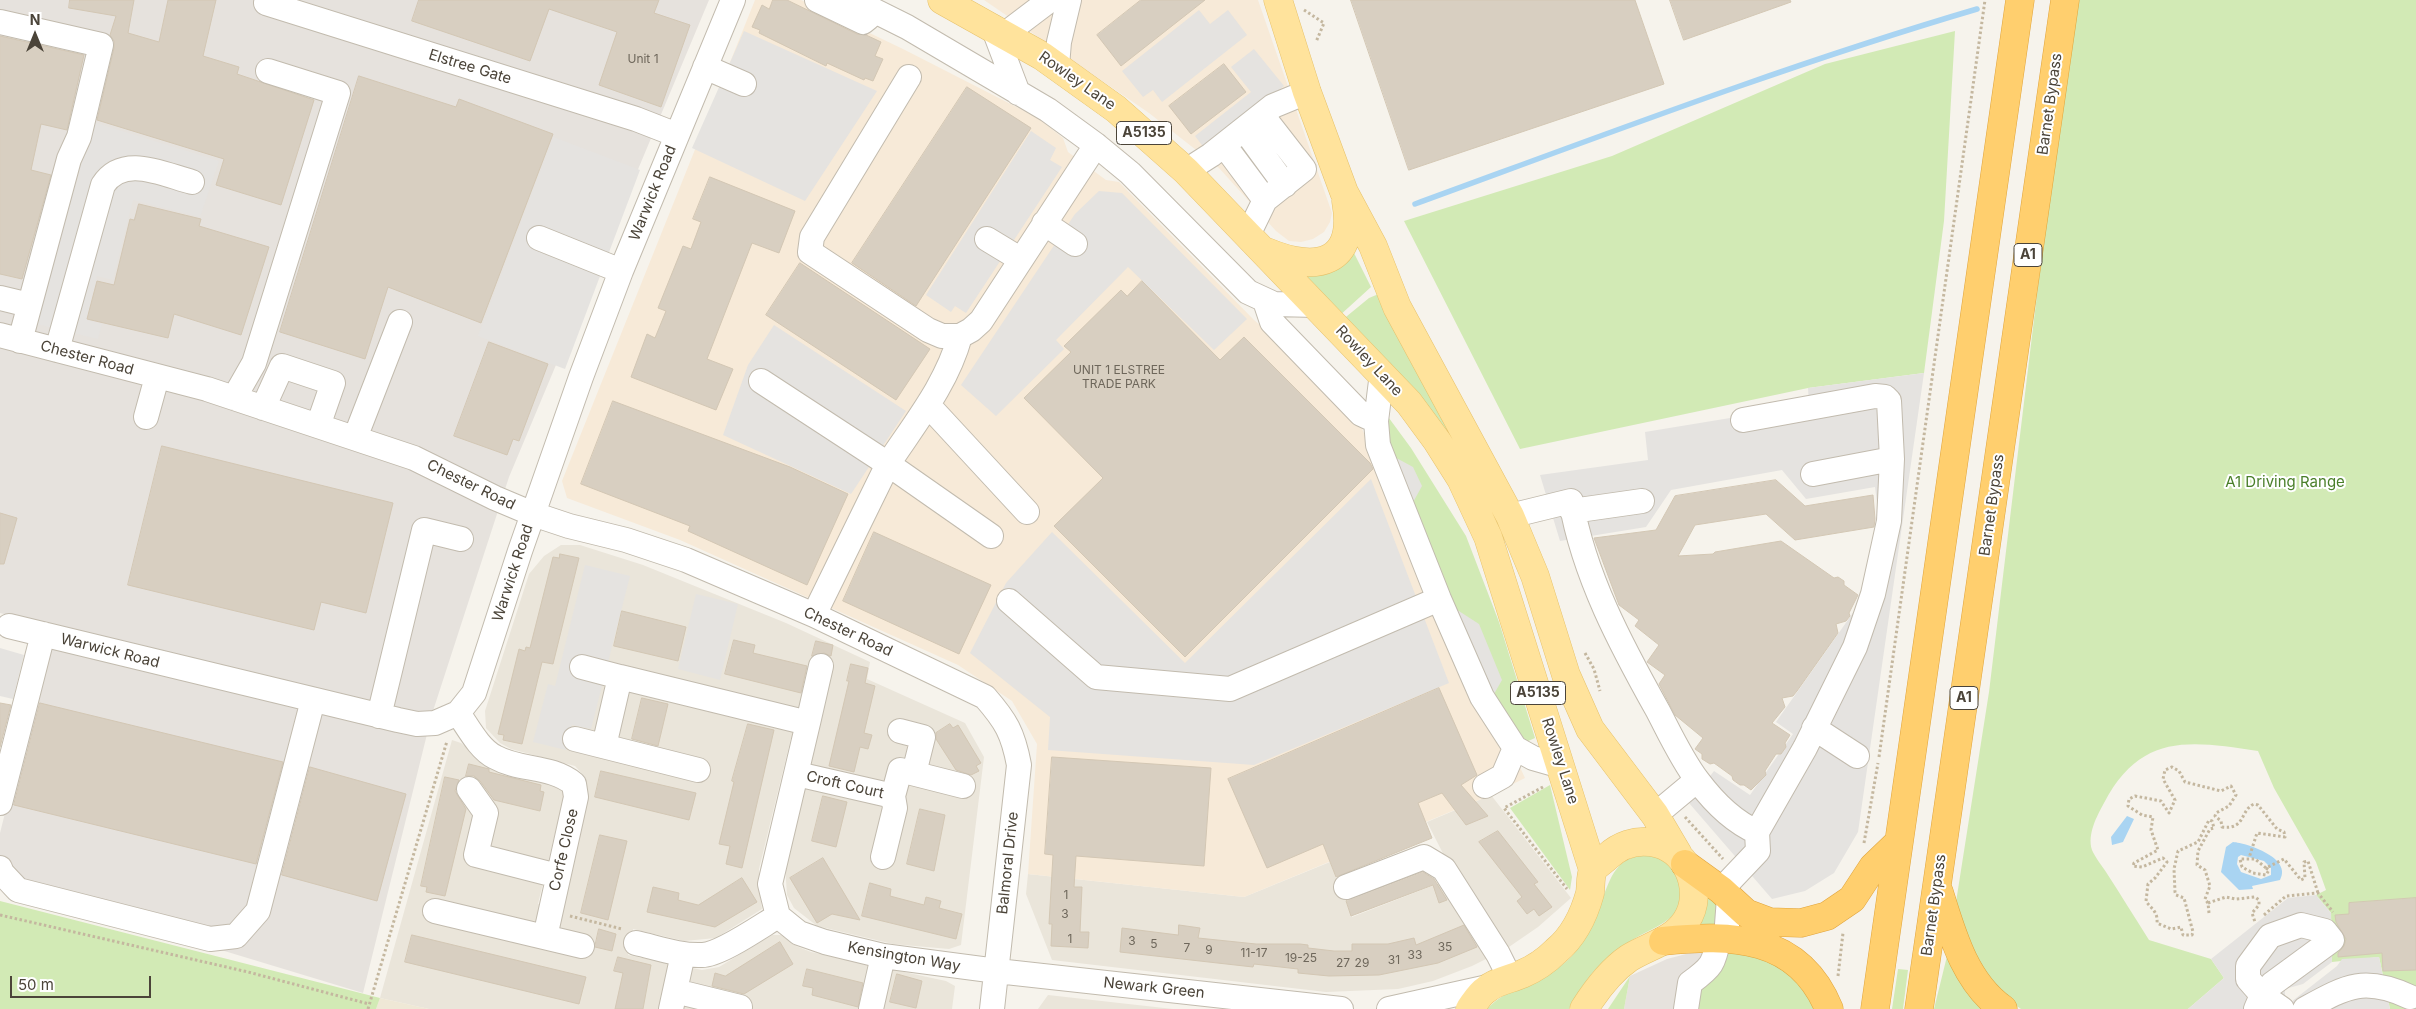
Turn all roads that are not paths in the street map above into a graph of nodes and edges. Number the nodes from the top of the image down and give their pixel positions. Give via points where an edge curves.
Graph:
1 (267, 0) edge
2 (733, 0) edge
3 (817, 0) edge
4 (853, 0) edge
5 (942, 0) edge
6 (1033, 0) edge
7 (1050, 0) edge
8 (1061, 0) edge
9 (1069, 0) edge
10 (1278, 0) edge
11 (2020, 0) edge
12 (2065, 0) edge
13 (875, 11) junction
14 (0, 22) edge
15 (995, 29) junction
16 (1050, 61) junction
17 (705, 67) junction
18 (268, 71) dead end
19 (909, 77) dead end
20 (744, 84) dead end
21 (1307, 92) junction
22 (1018, 93) junction
23 (1260, 117) junction
24 (677, 134) junction
25 (1096, 145) junction
26 (1217, 150) junction
27 (1186, 171) junction
28 (192, 182) dead end
29 (1344, 192) junction
30 (1265, 200) junction
31 (1044, 223) junction
32 (539, 238) dead end
33 (987, 239) dead end
34 (1256, 243) junction
35 (1075, 244) dead end
36 (1020, 260) junction
37 (621, 271) junction
38 (0, 298) edge
39 (1265, 301) junction
40 (29, 305) junction
41 (1316, 305) junction
42 (400, 322) dead end
43 (960, 336) junction
44 (10, 338) edge
45 (57, 350) junction
46 (1382, 373) junction
47 (157, 376) junction
48 (761, 381) dead end
49 (234, 398) junction
50 (928, 404) junction
51 (263, 408) junction
52 (146, 417) dead end
53 (1743, 420) dead end
54 (1376, 421) junction
55 (318, 426) junction
56 (355, 438) junction
57 (1892, 459) junction
58 (888, 464) junction
59 (1813, 474) dead end
60 (1642, 501) dead end
61 (1572, 511) junction
62 (1027, 512) dead end
63 (533, 514) junction
64 (1510, 516) junction
65 (991, 536) dead end
66 (462, 539) dead end
67 (1439, 599) junction
68 (1009, 601) dead end
69 (814, 615) junction
70 (9, 626) dead end
71 (43, 634) junction
72 (821, 666) dead end
73 (582, 667) dead end
74 (620, 677) junction
75 (313, 700) junction
76 (458, 713) junction
77 (379, 716) junction
78 (1004, 719) joint
79 (808, 723) junction
80 (1814, 728) junction
81 (900, 731) dead end
82 (575, 739) dead end
83 (604, 746) junction
84 (1515, 748) junction
85 (1858, 756) dead end
86 (698, 770) dead end
87 (914, 773) junction
88 (797, 774) junction
89 (1552, 776) junction
90 (1697, 780) junction
91 (963, 786) dead end
92 (1485, 786) dead end
93 (469, 789) dead end
94 (893, 796) junction
95 (0, 803) edge
96 (1663, 808) junction
97 (1758, 842) junction
98 (1899, 842) junction
99 (883, 857) dead end
100 (1682, 859) junction
101 (0, 868) edge
102 (1594, 870) junction
103 (558, 876) junction
104 (1346, 887) dead end
105 (1729, 887) junction
106 (1937, 887) junction
107 (435, 911) dead end
108 (778, 916) junction
109 (545, 937) junction
110 (1723, 938) junction
111 (1663, 941) junction
112 (636, 943) road end
113 (582, 946) dead end
114 (683, 954) junction
115 (883, 956) junction
116 (997, 971) junction
117 (1499, 983) junction
118 (2407, 999) edge
119 (673, 1000) edge
120 (2259, 1002) edge
121 (1274, 1005) edge
122 (740, 1007) dead end
123 (871, 1009) edge
124 (992, 1009) edge
125 (1341, 1009) edge
126 (1389, 1009) edge
127 (1470, 1009) edge
128 (1584, 1009) edge
129 (1686, 1009) edge
130 (1829, 1009) edge
131 (1875, 1009) edge
132 (1919, 1009) edge
133 (2003, 1009) edge
134 (2282, 1009) edge
135 (2304, 1009) edge

1 - 24 street, Elstree Gate via 266,3
2 - 17 street, Warwick Road
3 - 13 street via 863,22
4 - 13 street
5 - 15 main road, Rowley Lane / A5135
6 - 15 street via 1004,17
7 - 15 street
8 - 16 street
9 - 16 street via 1059,42
10 - 21 main road, A5135
11 - 98 highway
12 - 106 highway, Barnet Bypass / A1
13 - 22 street
14 - 40 street via 101,45 79,137 69,159
15 - 16 main road, Rowley Lane / A5135
15 - 22 street
16 - 27 main road, Rowley Lane / A5135 via 1116,109
17 - 20 street
17 - 24 street, Warwick Road
18 - 49 street via 338,93 254,363
19 - 43 street via 812,237 810,252 928,330 942,336
21 - 23 street
21 - 29 main road, A5135
22 - 25 street
23 - 26 street
23 - 30 street via 1304,169
24 - 37 street, Warwick Road
25 - 31 street
25 - 39 street via 1130,173 1248,292
26 - 27 street
26 - 30 street
27 - 34 main road, Rowley Lane / A5135
28 - 45 street via 133,167 110,175 103,185
29 - 34 main road, A5135 via 1350,222 1347,238 1338,252 1322,262 1285,260
29 - 64 main road, A5135 via 1373,246 1397,307
30 - 34 street
31 - 35 street
31 - 36 street
32 - 37 street
33 - 36 street
34 - 41 main road, Rowley Lane / A5135
36 - 43 street via 980,321
37 - 63 street, Warwick Road
38 - 40 street
39 - 41 street
39 - 54 street via 1272,322 1360,414
40 - 44 street
41 - 46 main road, Rowley Lane / A5135
42 - 56 street
43 - 50 street via 954,360
44 - 45 street, Chester Road
45 - 47 street, Chester Road
46 - 54 street
46 - 89 main road, Rowley Lane / A5135 via 1437,441 1474,505 1488,537
47 - 49 street, Chester Road
47 - 52 street
48 - 58 street
49 - 51 street, Chester Road
50 - 58 street
50 - 62 street
51 - 55 street, Chester Road
51 - 55 street via 282,366 333,383
53 - 57 street via 1884,397 1889,401
54 - 67 street via 1378,445
55 - 56 street, Chester Road
56 - 63 street, Chester Road via 414,458
57 - 59 street
57 - 80 street via 1889,521 1873,594 1855,648
58 - 65 street
58 - 69 street
60 - 61 street
61 - 64 street via 1570,501
61 - 90 street via 1597,591 1626,654
63 - 69 street, Chester Road via 686,560
63 - 76 street, Warwick Road via 474,693
64 - 96 main road, A5135 via 1536,576 1566,675 1590,729
66 - 77 street via 424,530
67 - 68 street via 1230,689 1096,677
67 - 84 street via 1482,697
69 - 78 street, Chester Road via 985,697
70 - 71 street, Warwick Road
71 - 75 street, Warwick Road
71 - 95 street
72 - 79 street
73 - 74 street
74 - 79 street
74 - 83 street
75 - 77 street, Warwick Road
75 - 101 street via 258,911 236,936 210,939 18,890
76 - 77 street, Warwick Road via 435,723 417,724
76 - 103 street, Corfe Close via 493,756 562,775 574,784 576,797
78 - 116 street, Balmoral Drive via 1014,742 1018,765
79 - 88 street
80 - 85 street
80 - 97 street
81 - 87 street via 923,737
82 - 83 street
83 - 86 street
84 - 89 street via 1533,758
84 - 92 street via 1503,776
87 - 91 street
87 - 94 street, Croft Court via 900,770
88 - 94 street, Croft Court
88 - 108 street via 770,884
89 - 102 main road, Rowley Lane / A5135
90 - 96 street
90 - 97 street
93 - 103 street via 486,813 476,855
94 - 99 street, Croft Court via 895,808
96 - 100 main road, A5135
97 - 105 street
98 - 105 highway via 1873,867 1852,899 1827,916 1801,923 1770,922 1746,913
98 - 131 highway
100 - 102 main road via 1658,842 1639,840 1616,849
100 - 105 highway
100 - 111 main road via 1693,880 1692,909 1686,921
102 - 117 main road via 1584,911 1558,950 1541,964
103 - 109 street, Corfe Close
104 - 117 street via 1424,857 1444,869 1498,954
105 - 110 street
106 - 132 highway, Barnet Bypass / A1
106 - 133 highway via 1956,945 1966,964 1990,1000
107 - 109 street
108 - 114 street via 704,956
108 - 115 street, Kensington Way via 799,933
109 - 113 street
110 - 111 highway
110 - 129 street via 1715,960 1706,972 1690,983
110 - 130 highway via 1745,939 1786,956 1810,978
111 - 128 main road via 1628,959 1603,981
112 - 114 street
114 - 119 street
115 - 116 street, Kensington Way
115 - 123 street
116 - 121 street, Newark Green
116 - 124 street, Balmoral Drive
117 - 126 street
117 - 127 main road
118 - 135 street via 2387,986 2370,984 2340,990
119 - 122 street
120 - 120 street via 2248,979 2248,966 2270,936 2301,925 2325,931 2332,940 2272,984
120 - 134 street
121 - 125 street, Newark Green

